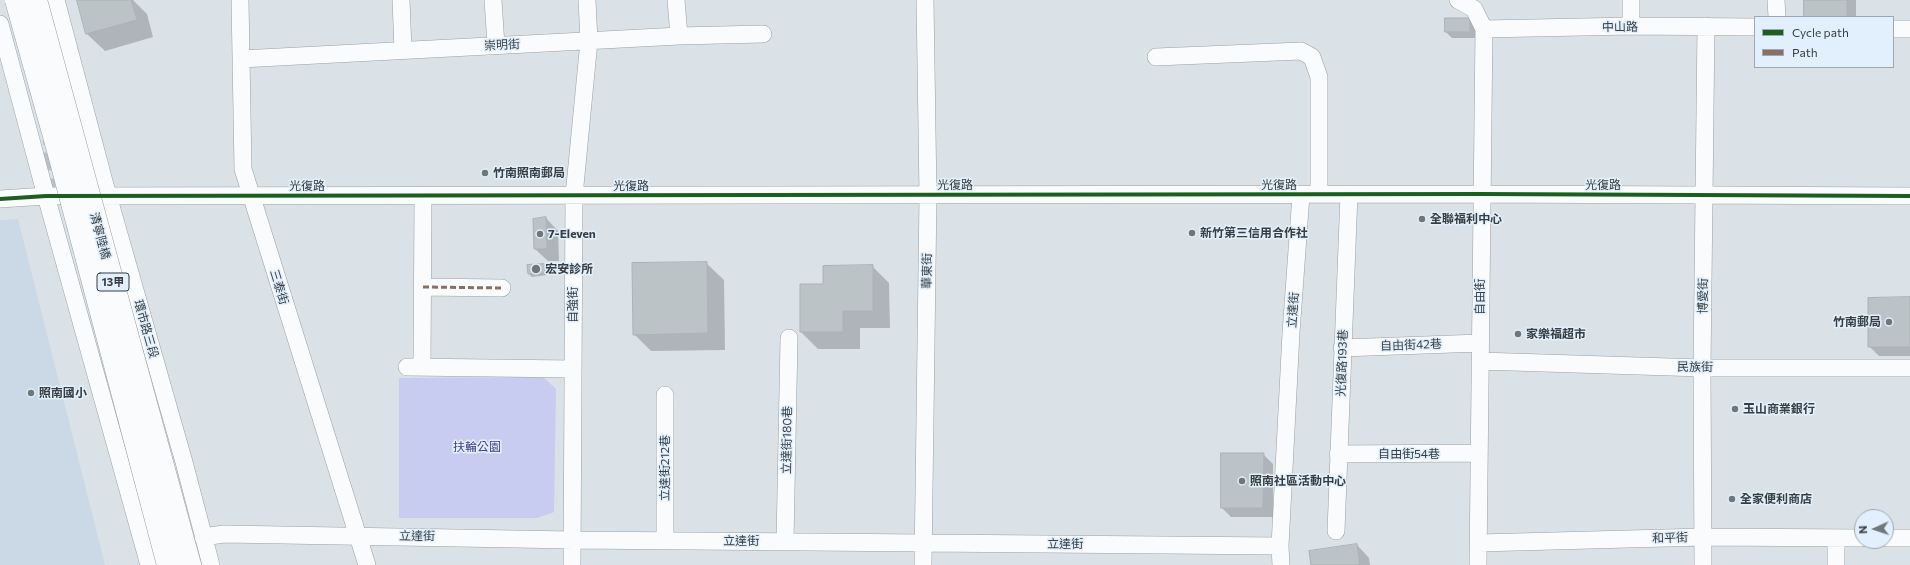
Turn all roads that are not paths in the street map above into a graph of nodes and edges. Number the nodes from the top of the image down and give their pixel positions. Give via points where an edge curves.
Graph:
1 (16, 0) edge
2 (36, 0) edge
3 (56, 0) edge
4 (240, 0) edge
5 (401, 0) edge
6 (493, 0) edge
7 (587, 0) edge
8 (676, 0) edge
9 (925, 0) edge
10 (1458, 0) edge
11 (1630, 0) edge
12 (1776, 0) edge
13 (1780, 0) edge
14 (1777, 16) edge
15 (1781, 16) edge
16 (0, 24) edge
17 (1631, 26) junction
18 (1706, 26) junction
19 (1754, 27) edge
20 (1484, 29) junction
21 (1894, 29) edge
22 (1910, 29) edge
23 (763, 34) dead end
24 (679, 36) junction
25 (589, 41) junction
26 (496, 45) junction
27 (403, 50) junction
28 (1156, 57) dead end
29 (241, 59) junction
30 (1319, 194) junction
31 (1349, 194) junction
32 (1481, 194) junction
33 (928, 195) junction
34 (1301, 195) junction
35 (1705, 195) junction
36 (46, 196) junction
37 (108, 196) junction
38 (251, 196) junction
39 (423, 196) junction
40 (574, 196) junction
41 (1910, 196) edge
42 (0, 199) edge
43 (129, 271) junction
44 (71, 288) junction
45 (423, 288) junction
46 (502, 288) dead end
47 (135, 291) junction
48 (77, 308) junction
49 (789, 338) dead end
50 (1480, 343) junction
51 (1342, 348) junction
52 (1480, 361) junction
53 (1702, 368) junction
54 (1910, 368) edge
55 (573, 369) junction
56 (666, 395) dead end
57 (1479, 453) junction
58 (1338, 454) junction
59 (1336, 531) dead end
60 (357, 535) junction
61 (203, 536) junction
62 (1703, 537) junction
63 (1836, 538) junction
64 (1854, 538) edge
65 (1894, 538) edge
66 (1910, 538) edge
67 (572, 540) junction
68 (665, 541) junction
69 (785, 542) junction
70 (923, 543) junction
71 (1479, 543) junction
72 (1280, 546) junction
73 (149, 565) edge
74 (168, 565) edge
75 (190, 565) edge
76 (211, 565) edge
77 (367, 565) edge
78 (572, 565) edge
79 (923, 565) edge
80 (1281, 565) edge
81 (1478, 565) edge
82 (1703, 565) edge
83 (1836, 565) edge

1 - 74 main road, 清寧陸橋 / 13甲, bridge
2 - 75 main road, 清寧陸橋 / 13甲, bridge
3 - 37 street, 環市路三段
4 - 29 street, 三泰街
5 - 27 street
6 - 26 street
7 - 25 street, 自強街
8 - 24 street
9 - 33 street, 華東街
10 - 20 street via 1474,9
11 - 17 street
12 - 14 street
13 - 15 street
16 - 36 street
17 - 18 street, 中山路
17 - 20 street, 中山路
18 - 19 street, 中山路
18 - 35 street, 博愛街
20 - 32 street, 自由街
21 - 22 street
23 - 24 street, 崇明街
24 - 25 street, 崇明街
25 - 26 street, 崇明街
25 - 40 street, 自強街
26 - 27 street, 崇明街
27 - 29 street, 崇明街
28 - 30 street via 1301,51 1312,57 1319,77
29 - 38 street, 三泰街 via 243,169
30 - 31 street, 光復路
30 - 34 street, 光復路
31 - 32 street, 光復路
31 - 51 street, 光復路193巷
32 - 35 street, 光復路
32 - 50 street, 自由街
33 - 34 street, 光復路
33 - 40 street, 光復路
33 - 70 street, 華東街
34 - 72 street, 立達街
35 - 41 street, 光復路
35 - 53 street, 博愛街
36 - 37 street, 光復路
36 - 42 street, 光復路
36 - 44 street
37 - 38 street, 光復路
37 - 43 street, 環市路三段
38 - 39 street, 光復路
38 - 60 street, 三泰街
39 - 40 street, 光復路
39 - 45 street
40 - 55 street, 自強街
43 - 44 street
43 - 47 street, 環市路三段
44 - 48 street
45 - 46 street
45 - 55 street via 415,367
47 - 48 street
47 - 61 street, 環市路三段
48 - 73 street
49 - 69 street, 立達街180巷
50 - 51 street, 自由街42巷
50 - 52 street, 自由街
51 - 58 street, 光復路193巷
52 - 53 street, 民族街
52 - 57 street, 自由街
53 - 54 street, 民族街
53 - 62 street, 博愛街
55 - 67 street, 自強街
56 - 68 street, 立達街212巷
57 - 58 street, 自由街54巷
57 - 71 street, 自由街
58 - 59 street, 光復路193巷
60 - 61 street, 立達街
60 - 67 street, 立達街
60 - 77 street, 三泰街
61 - 76 street, 環市路三段
62 - 63 street, 和平街
62 - 71 street, 和平街
62 - 82 street, 博愛街
63 - 64 street, 和平街
63 - 83 street
65 - 66 street
67 - 68 street, 立達街
67 - 78 street, 自強街
68 - 69 street, 立達街
69 - 70 street, 立達街
70 - 72 street, 立達街
70 - 79 street, 華東街
71 - 81 street, 自由街
72 - 80 street, 立達街

